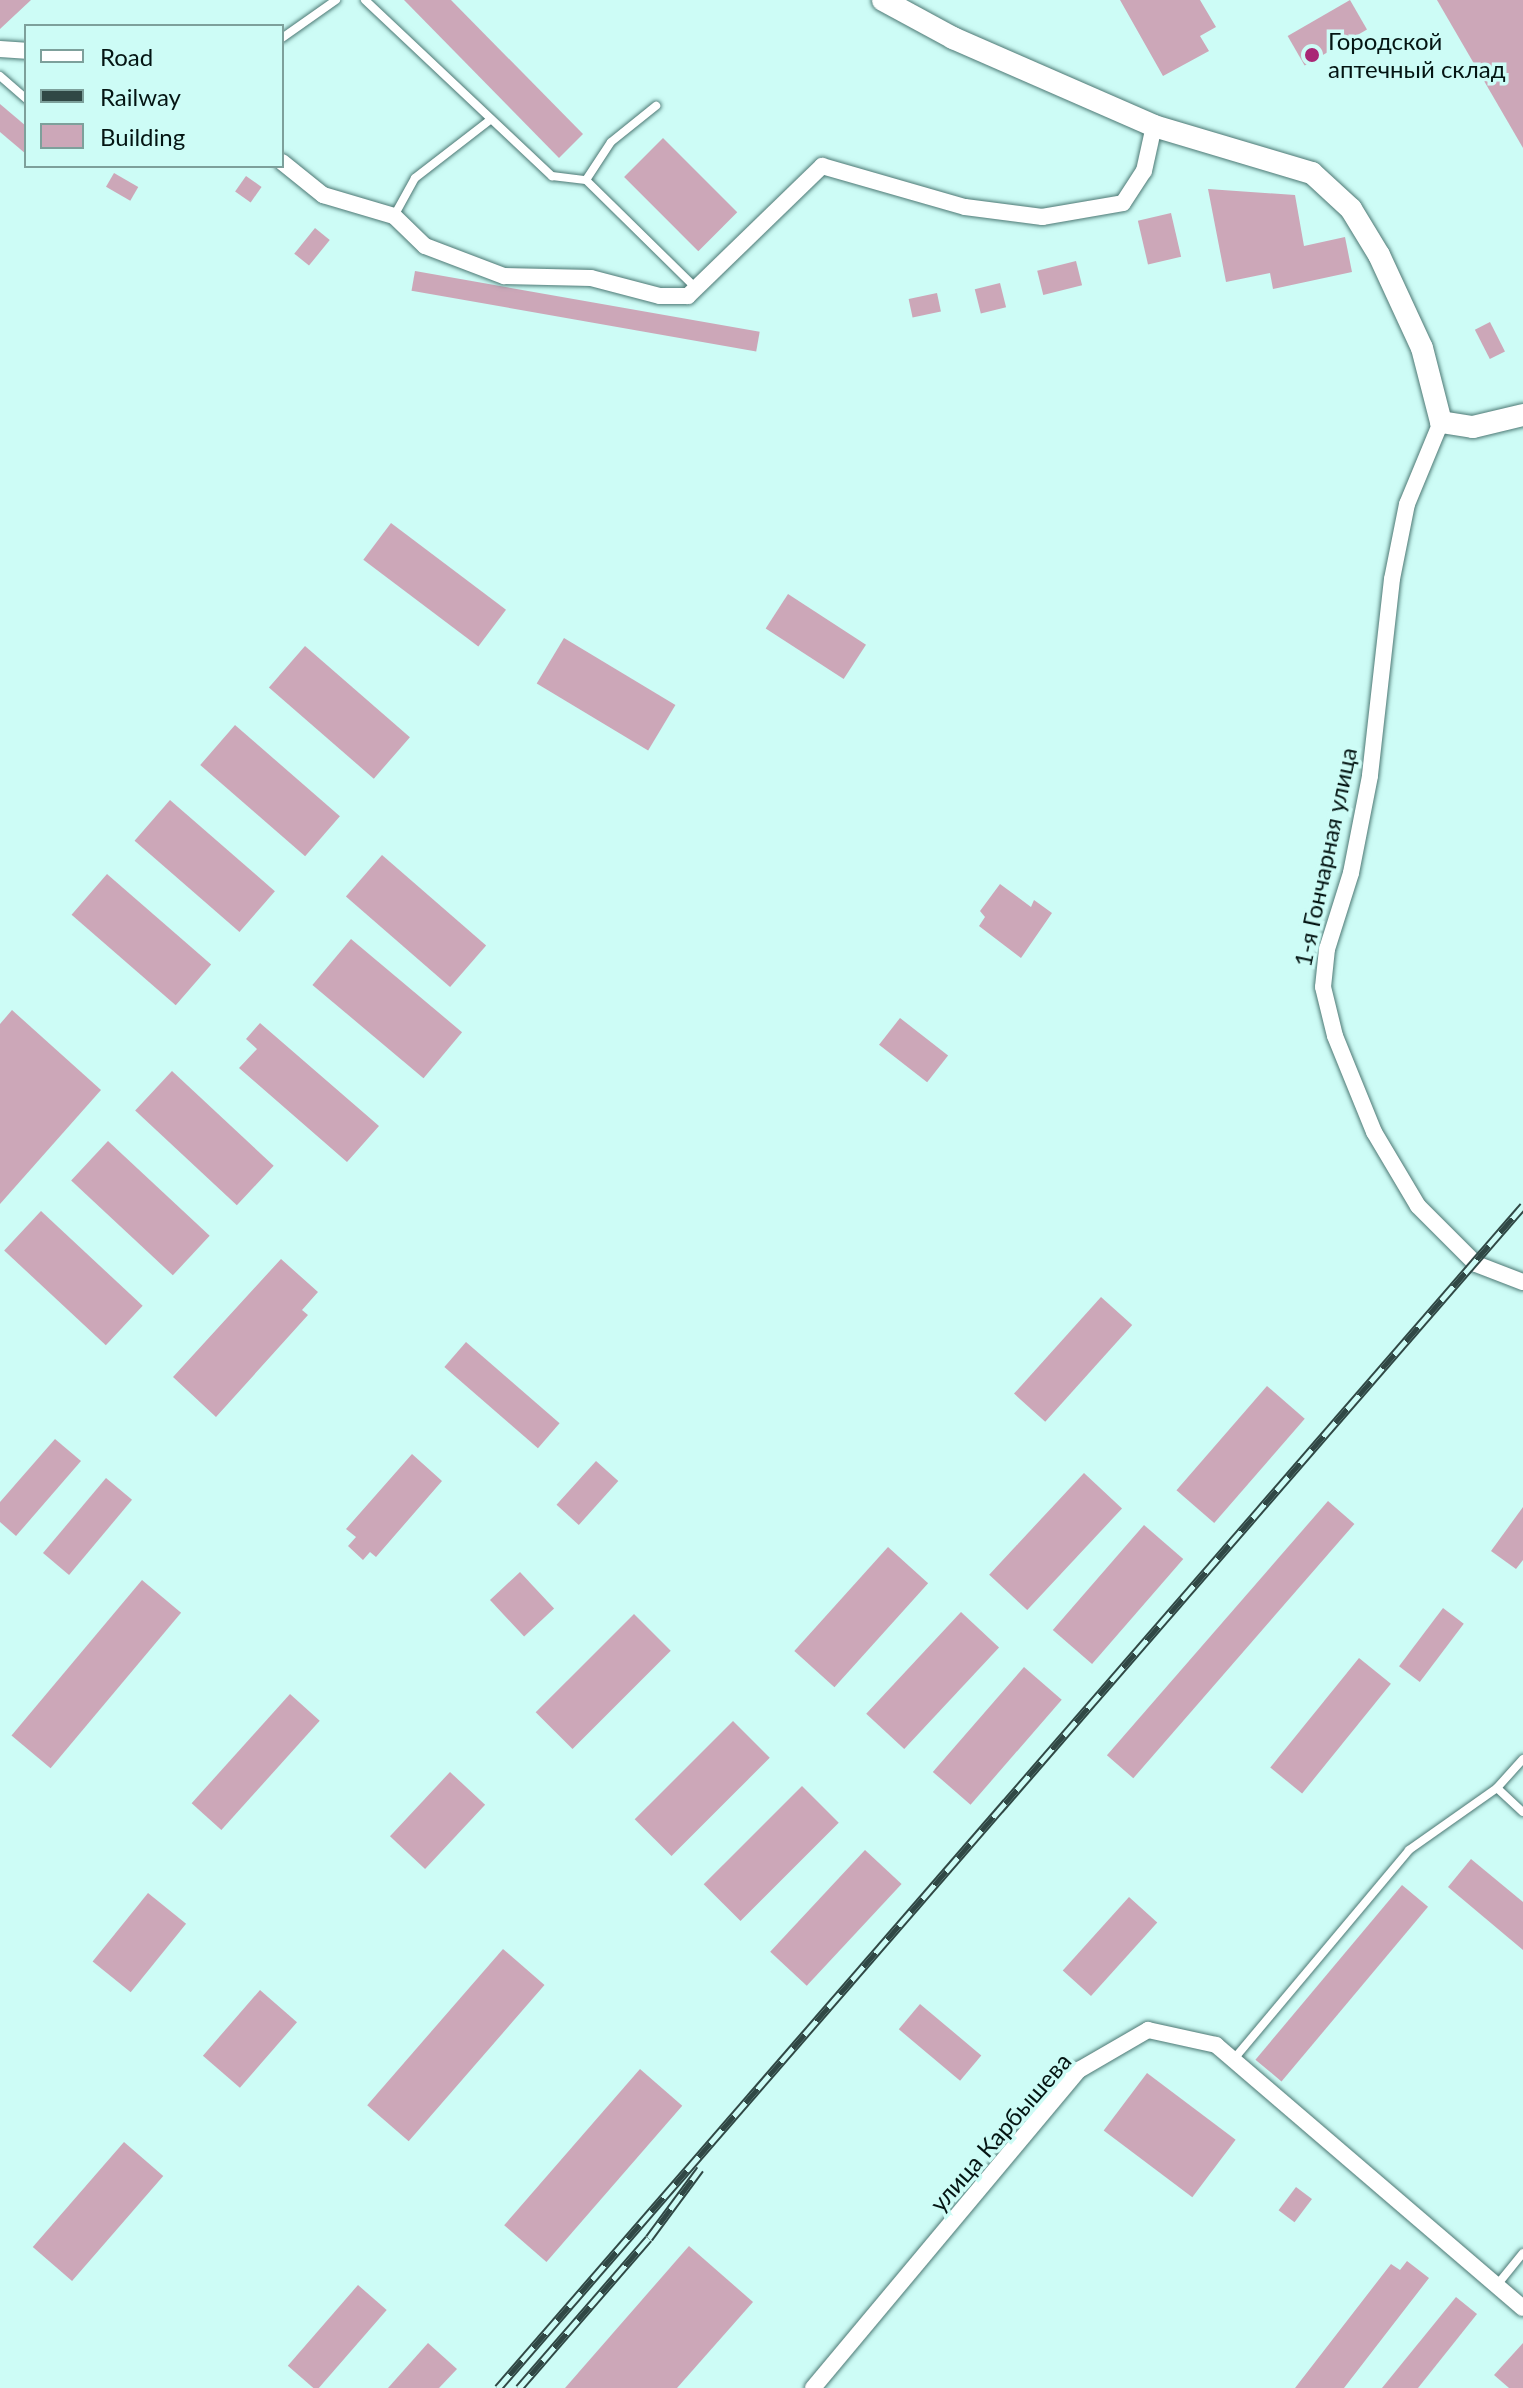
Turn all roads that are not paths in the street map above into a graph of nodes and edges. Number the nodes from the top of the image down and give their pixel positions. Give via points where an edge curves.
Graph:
1 (336, 0) edge
2 (365, 0) edge
3 (883, 0) edge
4 (284, 37) edge
5 (0, 49) edge
6 (24, 51) edge
7 (0, 76) edge
8 (24, 97) edge
9 (656, 106) dead end
10 (490, 120) junction
11 (1154, 126) junction
12 (284, 164) edge
13 (586, 180) junction
14 (394, 216) junction
15 (697, 290) junction
16 (1523, 415) edge
17 (1441, 422) junction
18 (1523, 1282) edge
19 (1523, 1759) edge
20 (1497, 1788) junction
21 (1523, 1812) edge
22 (1233, 2060) junction
23 (1523, 2253) edge
24 (1497, 2286) junction
25 (1523, 2308) edge
26 (813, 2388) edge

1 - 4 lane
2 - 10 lane
3 - 11 street via 953,38
5 - 6 street
7 - 8 lane
9 - 13 lane via 611,142
10 - 13 lane via 552,176
10 - 14 lane via 415,178
11 - 15 street via 1144,171 1123,203 1042,217 965,207 822,166
11 - 17 street via 1312,173 1332,188 1379,255 1422,348
12 - 14 street via 323,195
13 - 15 lane
14 - 15 street via 425,246 504,276 591,278 660,296 688,296
16 - 17 street via 1473,427
17 - 18 street, 1-я Гончарная улица via 1407,504 1392,579 1370,776 1351,873 1327,949 1323,987 1335,1036 1374,1132 1418,1206 1476,1264
19 - 20 lane
20 - 21 lane
20 - 22 lane via 1409,1850
22 - 24 street, улица Карбышева
22 - 26 street, улица Карбышева via 1216,2045 1148,2030 1079,2070
23 - 24 lane
24 - 25 street, улица Карбышева

